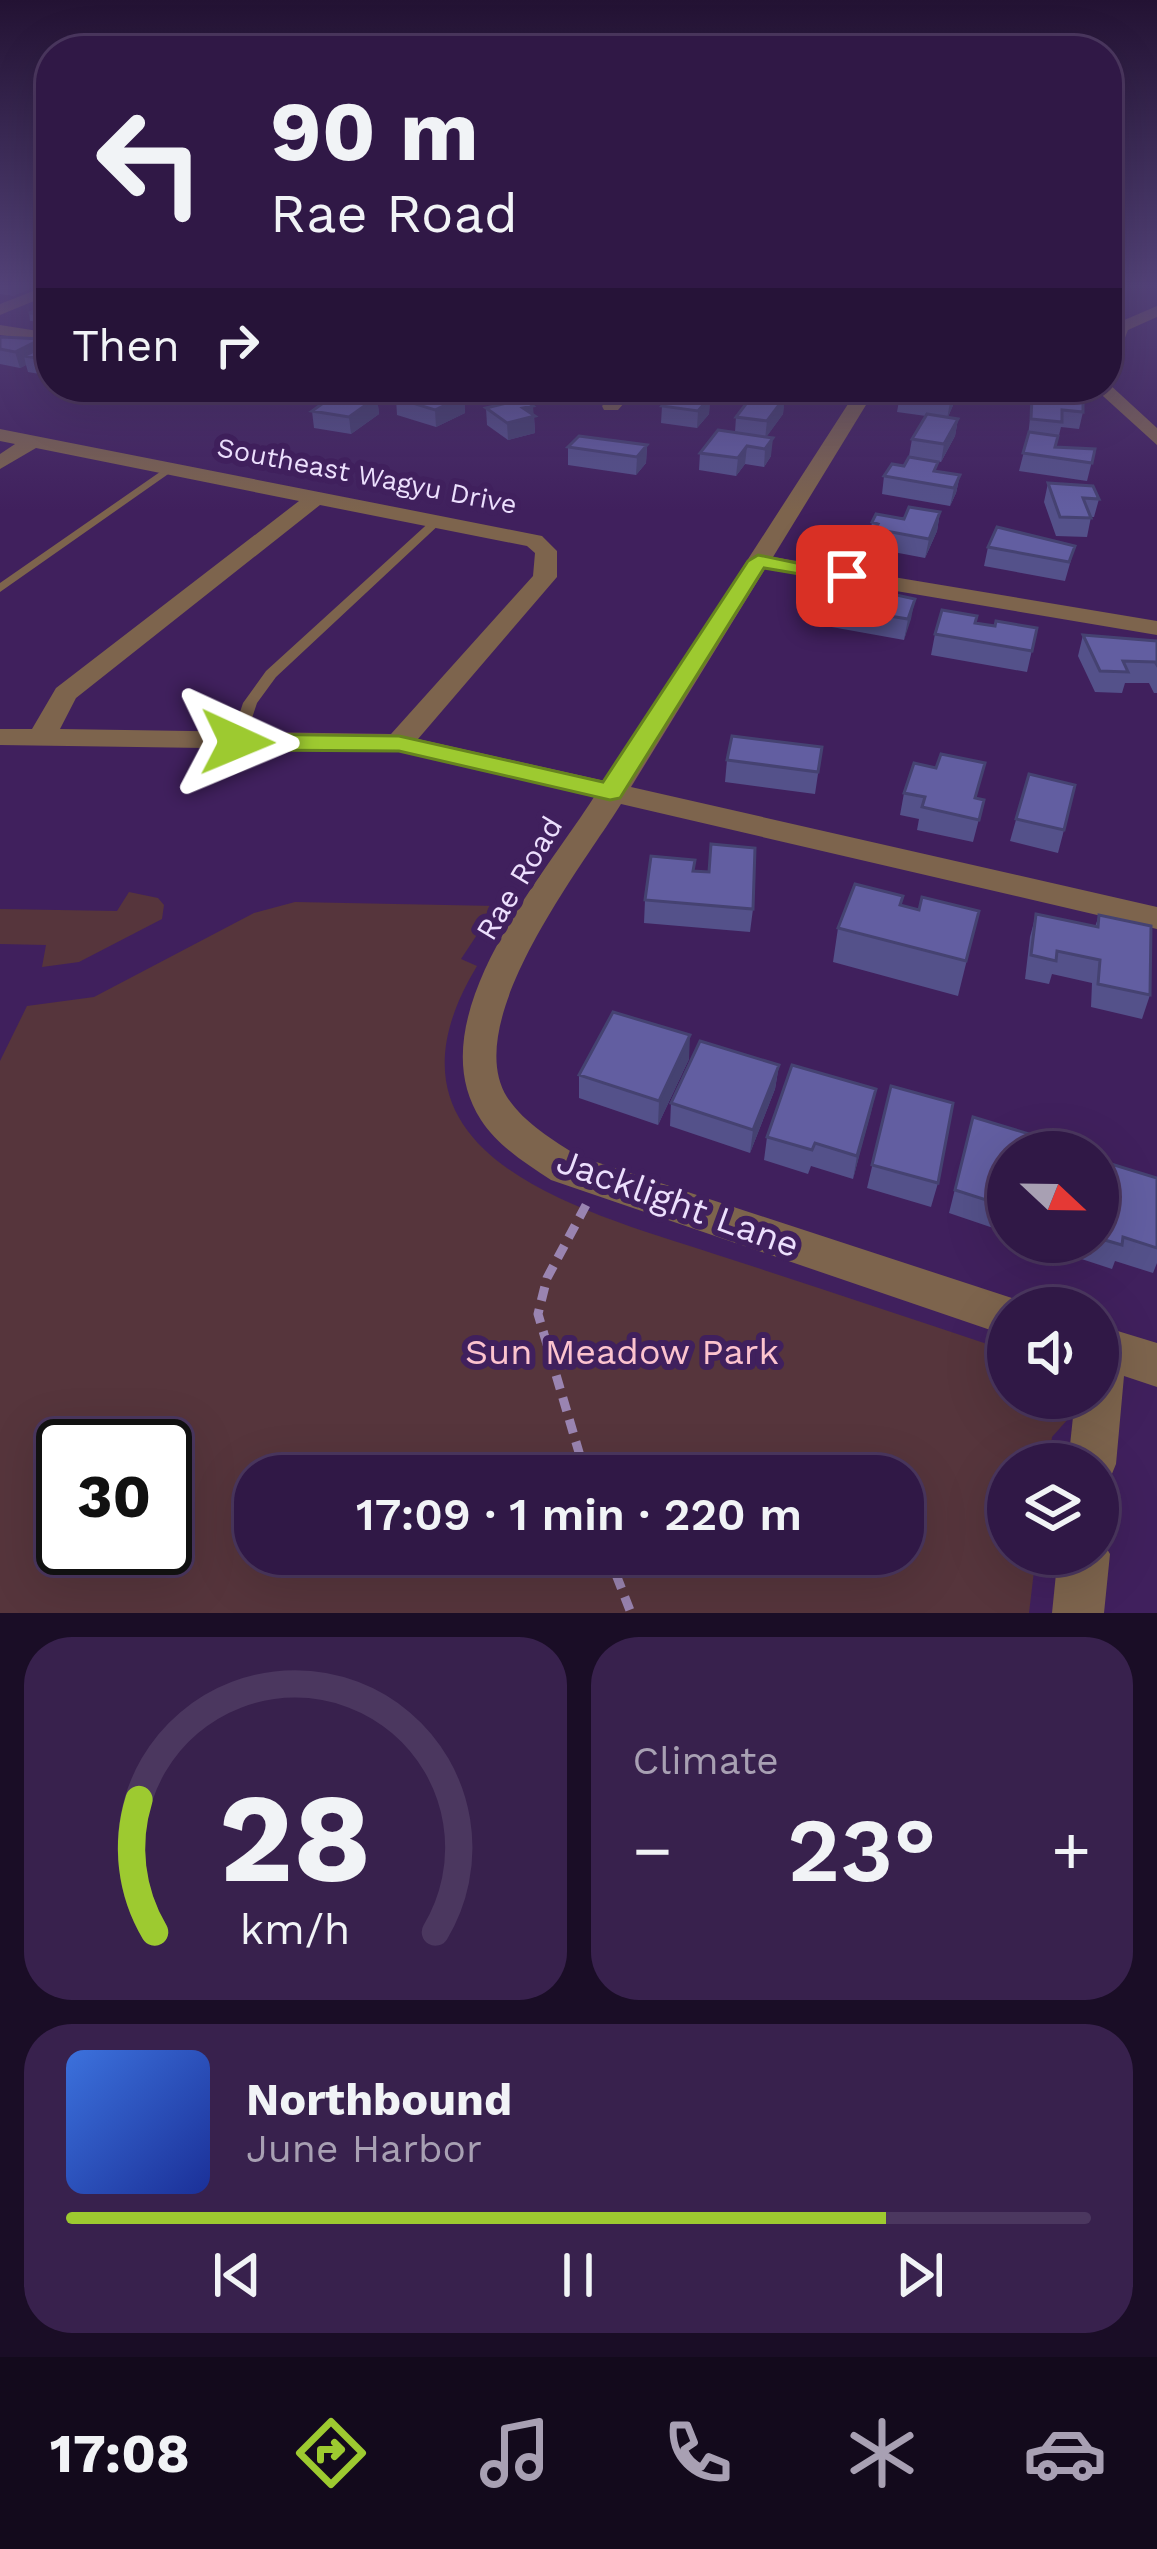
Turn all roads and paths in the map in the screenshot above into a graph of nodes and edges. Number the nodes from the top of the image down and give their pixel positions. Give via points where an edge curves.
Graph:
1 (615, 402) edge
2 (859, 402) edge
3 (1120, 402) edge
4 (611, 406) dead end
5 (1152, 428) edge
6 (0, 435) edge
7 (33, 441) junction
8 (0, 463) edge
9 (170, 468) junction
10 (318, 496) junction
11 (438, 520) junction
12 (758, 561) junction
13 (0, 588) edge
14 (1157, 628) edge
15 (0, 737) edge
16 (41, 738) junction
17 (237, 742) junction
18 (399, 743) junction
19 (610, 792) junction
20 (1157, 918) edge
21 (496, 978) joint
22 (598, 1181) junction
23 (987, 1309) edge
24 (1119, 1353) edge
25 (1157, 1365) edge
26 (580, 1455) edge
27 (617, 1575) edge
28 (1082, 1575) edge
29 (632, 1613) edge
30 (1078, 1613) edge

1 - 4 street
2 - 12 street, Rae Road
3 - 5 street
6 - 7 street, Southeast Wagyu Drive
7 - 8 street
7 - 9 street, Southeast Wagyu Drive
9 - 10 street, Southeast Wagyu Drive
9 - 13 lane
10 - 11 street, Southeast Wagyu Drive
10 - 16 street via 65,694
11 - 17 lane via 271,674
11 - 18 street, Southeast Wagyu Drive via 534,541 549,563
12 - 14 street
12 - 19 street, Rae Road
15 - 16 street
16 - 17 street
17 - 18 street
18 - 19 street
19 - 20 street
19 - 21 street, Rae Road
21 - 22 street, Jacklight Lane via 476,1039 480,1077 500,1117 525,1144
22 - 23 street, Jacklight Lane
22 - 26 path via 547,1278 538,1314
24 - 25 street
27 - 29 path
28 - 30 street

